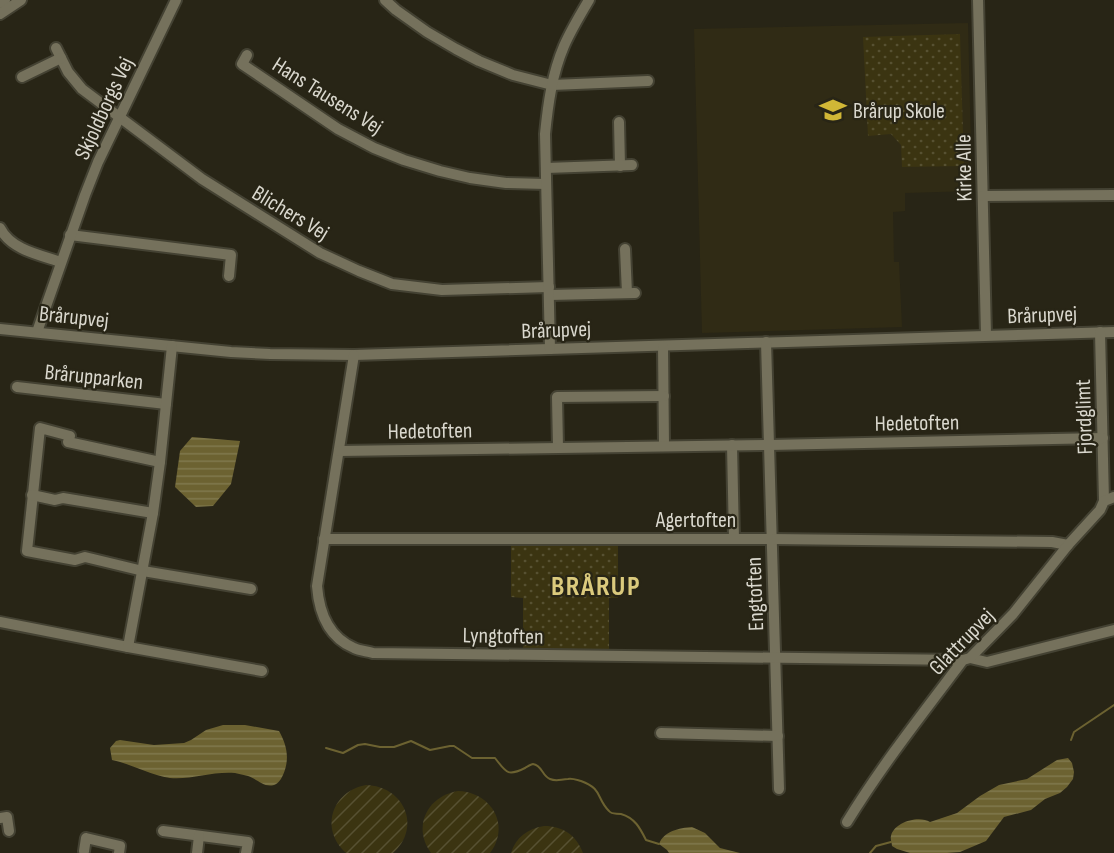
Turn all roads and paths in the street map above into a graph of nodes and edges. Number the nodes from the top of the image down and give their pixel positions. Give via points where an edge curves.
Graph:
1 (5, 0) edge
2 (21, 0) edge
3 (176, 0) edge
4 (385, 0) edge
5 (589, 0) edge
6 (978, 0) edge
7 (0, 3) edge
8 (0, 14) edge
9 (247, 54) dead end
10 (22, 76) dead end
11 (648, 81) dead end
12 (552, 85) junction
13 (119, 116) junction
14 (619, 122) dead end
15 (632, 165) dead end
16 (620, 166) junction
17 (546, 168) junction
18 (546, 184) junction
19 (1114, 195) edge
20 (983, 196) junction
21 (0, 228) edge
22 (70, 236) junction
23 (625, 249) dead end
24 (61, 262) junction
25 (229, 276) dead end
26 (549, 291) junction
27 (0, 329) edge
28 (37, 332) junction
29 (1100, 332) junction
30 (1114, 332) edge
31 (986, 336) junction
32 (766, 342) junction
33 (172, 346) junction
34 (663, 346) junction
35 (550, 349) junction
36 (354, 355) junction
37 (17, 387) dead end
38 (664, 396) junction
39 (166, 404) junction
40 (1103, 438) junction
41 (664, 445) junction
42 (732, 445) junction
43 (770, 445) junction
44 (558, 447) junction
45 (339, 451) junction
46 (160, 462) junction
47 (32, 495) junction
48 (1109, 499) edge
49 (153, 513) junction
50 (324, 539) junction
51 (734, 539) junction
52 (772, 539) junction
53 (1068, 545) junction
54 (143, 571) junction
55 (251, 589) dead end
56 (0, 622) edge
57 (1114, 630) edge
58 (128, 647) junction
59 (776, 658) junction
60 (967, 659) junction
61 (262, 671) dead end
62 (661, 733) dead end
63 (778, 736) junction
64 (779, 789) dead end
65 (0, 818) edge
66 (847, 822) dead end
67 (9, 831) dead end
68 (162, 831) dead end
69 (199, 836) junction
70 (84, 851) dead end
71 (119, 853) edge
72 (197, 853) edge
73 (246, 853) edge

1 - 7 street
2 - 8 street
3 - 13 street, Skjoldborgs Vej
4 - 12 street via 427,32 479,61
5 - 12 street via 563,48
6 - 20 street, Kirke Alle
9 - 18 street, Hans Tausens Vej via 242,63 338,129 374,148 470,178
10 - 13 street, Blichers Vej via 58,53 82,89
11 - 12 street
12 - 17 street via 545,134
13 - 22 street, Skjoldborgs Vej
13 - 26 street, Blichers Vej via 202,179 320,253 359,271 392,284 442,290
14 - 16 street
15 - 16 street
16 - 17 street
17 - 18 street
18 - 26 street
19 - 20 street
20 - 31 street, Kirke Alle
21 - 24 street via 17,246
22 - 24 street, Skjoldborgs Vej
22 - 25 street via 231,255
23 - 26 street, Blichers Vej via 631,293
24 - 28 street, Skjoldborgs Vej
26 - 35 street
27 - 28 street, Brårupvej
28 - 33 street, Brårupvej
29 - 30 street, Brårupvej
29 - 31 street, Brårupvej
29 - 40 street, Fjordglimt
31 - 32 street, Brårupvej
32 - 34 street, Brårupvej
32 - 43 street, Engtoften
33 - 36 street, Brårupvej via 270,354
33 - 39 street, Brårupparken
34 - 35 street, Brårupvej
34 - 38 street
35 - 36 street, Brårupvej
36 - 45 street, Lyngtoften
37 - 39 street, Brårupparken
38 - 41 street
38 - 44 street via 557,398
39 - 46 street, Brårupparken
40 - 43 street, Hedetoften
40 - 48 street, Fjordglimt
41 - 42 street, Hedetoften
41 - 44 street, Hedetoften
42 - 43 street, Hedetoften
42 - 51 street
43 - 52 street, Engtoften
44 - 45 street, Hedetoften
45 - 50 street, Lyngtoften
46 - 47 street via 68,442 70,436 40,428
46 - 49 street, Brårupparken
47 - 49 street
47 - 54 street via 27,551 75,560 85,557
48 - 53 street, Glattrupvej
49 - 54 street, Brårupparken
50 - 51 street, Agertoften
50 - 59 street, Lyngtoften via 318,603 331,631 355,649 373,653
51 - 52 street, Agertoften
52 - 53 street, Agertoften
52 - 59 street, Engtoften
53 - 60 street, Glattrupvej via 1013,614
54 - 55 street
54 - 58 street, Brårupparken
56 - 58 street
57 - 60 street, Lyngtoften via 987,662
58 - 61 street
59 - 60 street, Lyngtoften
59 - 63 street, Engtoften
60 - 66 street, Glattrupvej via 911,728
62 - 63 street
63 - 64 street, Engtoften
65 - 67 street via 7,818
68 - 69 street
69 - 72 street
69 - 73 street via 248,842
70 - 71 street via 86,838 120,846

